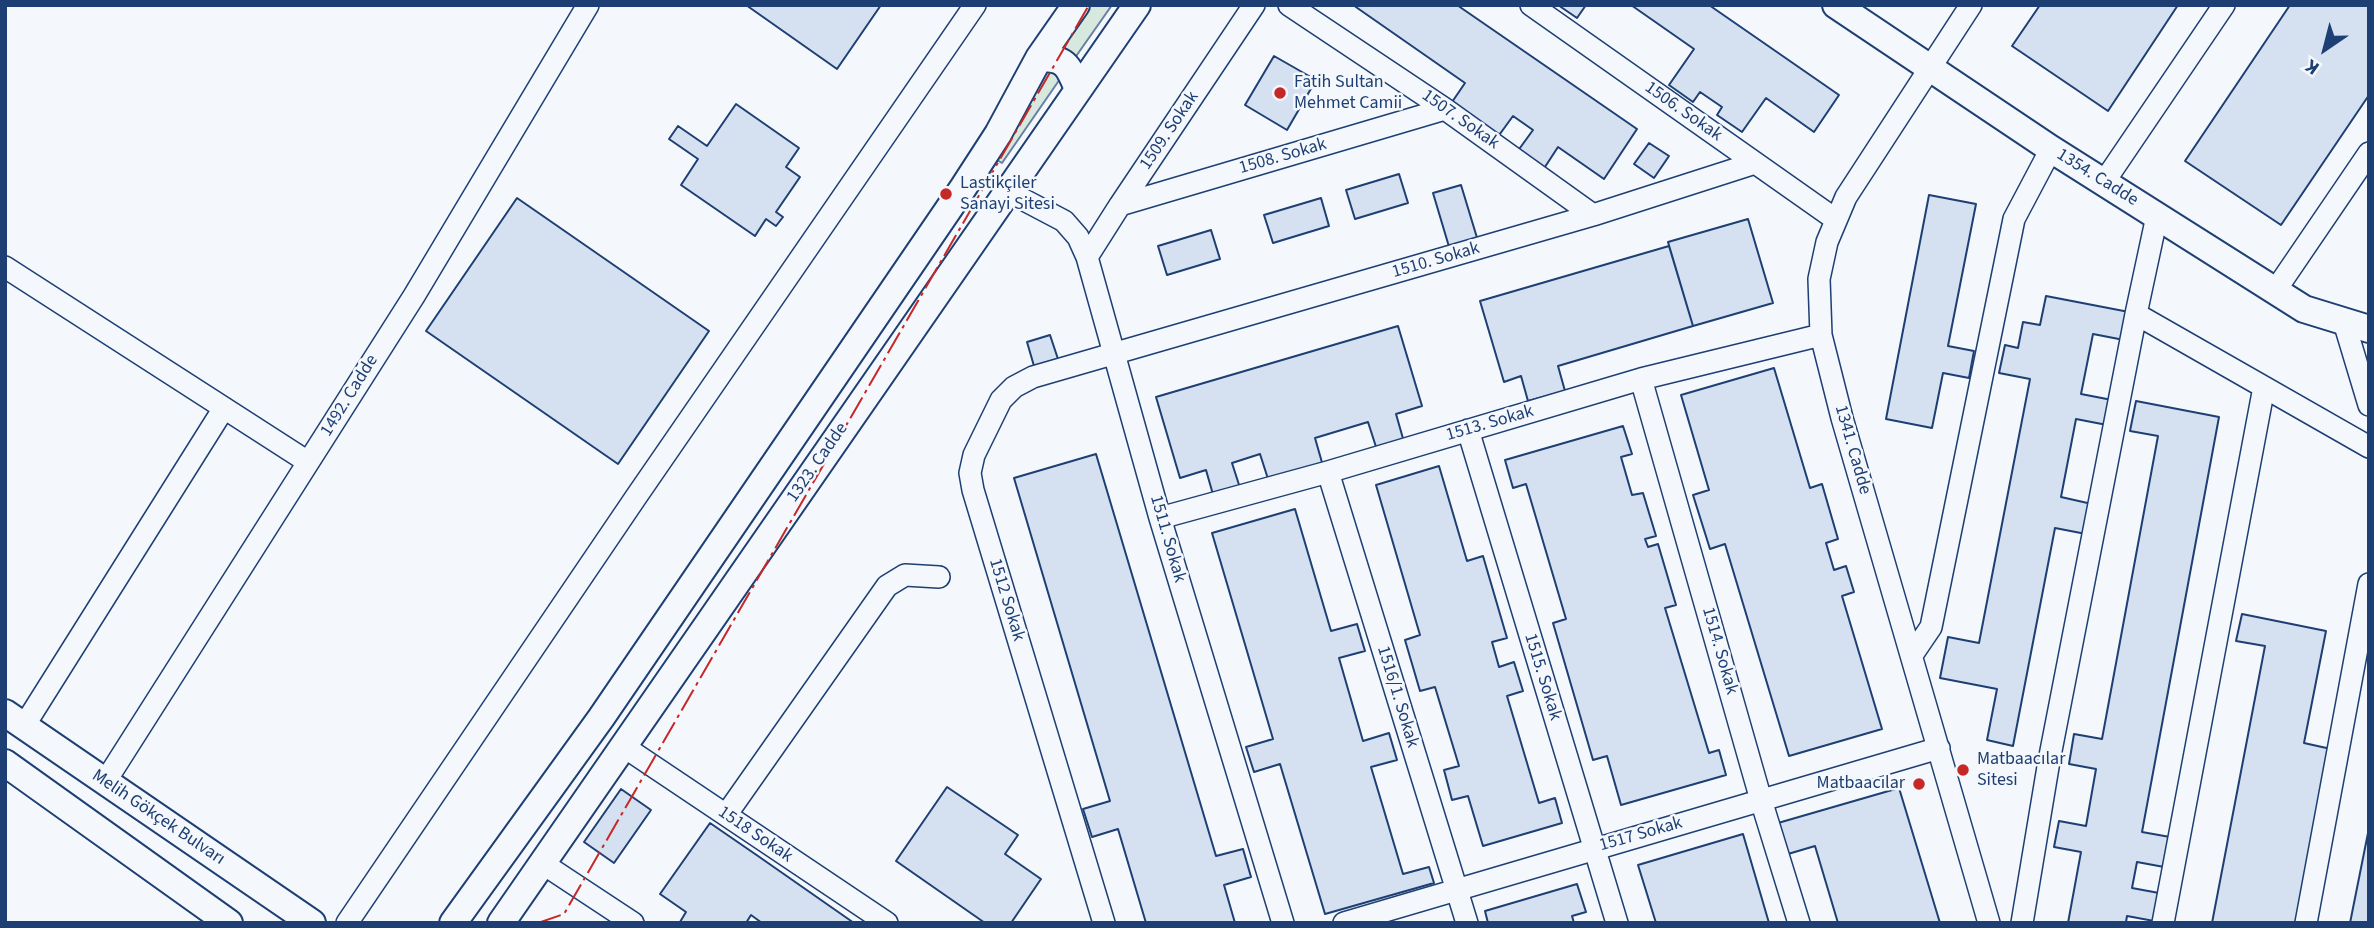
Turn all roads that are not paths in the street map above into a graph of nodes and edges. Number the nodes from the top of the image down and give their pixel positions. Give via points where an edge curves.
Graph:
1 (588, 5) edge
2 (975, 5) edge
3 (1076, 5) edge
4 (1254, 5) edge
5 (1289, 5) edge
6 (1531, 5) edge
7 (1836, 5) edge
8 (1971, 5) edge
9 (2224, 5) edge
10 (1131, 8) edge
11 (1039, 58) junction
12 (1929, 67) junction
13 (1078, 89) junction
14 (1446, 108) junction
15 (2052, 149) junction
16 (2369, 153) edge
17 (1755, 163) junction
18 (975, 169) junction
19 (2104, 182) junction
20 (1007, 191) junction
21 (1120, 205) junction
22 (1593, 215) junction
23 (2157, 216) junction
24 (1835, 219) junction
25 (1087, 257) junction
26 (5, 267) edge
27 (2275, 291) junction
28 (2136, 314) junction
29 (2357, 326) edge
30 (1821, 335) junction
31 (1115, 354) junction
32 (1641, 379) junction
33 (2264, 387) junction
34 (2369, 405) edge
35 (224, 408) junction
36 (1468, 430) junction
37 (2369, 447) edge
38 (308, 462) junction
39 (1328, 472) junction
40 (1160, 517) junction
41 (939, 577) dead end
42 (2369, 584) edge
43 (1912, 655) junction
44 (15, 719) edge
45 (623, 746) junction
46 (1939, 748) junction
47 (5, 763) edge
48 (105, 782) junction
49 (1761, 800) junction
50 (726, 815) junction
51 (1594, 849) junction
52 (542, 863) junction
53 (1457, 890) junction
54 (229, 923) edge
55 (312, 923) edge
56 (347, 923) edge
57 (453, 923) edge
58 (502, 923) edge
59 (634, 923) edge
60 (887, 923) edge
61 (1104, 923) edge
62 (1283, 923) edge
63 (1344, 923) edge
64 (1467, 923) edge
65 (1617, 923) edge
66 (1799, 923) edge
67 (1989, 923) edge
68 (2022, 923) edge
69 (2163, 923) edge
70 (2306, 923) edge

1 - 38 street, 1492. Cadde via 414,296
2 - 56 street
3 - 11 main road
4 - 21 street, 1509. Sokak
5 - 14 street, 1507. Sokak
6 - 17 street, 1506. Sokak
7 - 12 main road, 1354. Cadde
8 - 12 street, 1341. Cadde
9 - 19 street
10 - 13 main road, 1323. Cadde
11 - 13 main road via 1057,58 1069,68
11 - 18 main road
12 - 15 main road, 1354. Cadde
12 - 24 street, 1341. Cadde
13 - 20 main road, 1323. Cadde
14 - 21 street, 1508. Sokak
14 - 22 street, 1507. Sokak
15 - 19 main road, 1354. Cadde
15 - 43 street via 2014,219 1931,627
16 - 27 street
17 - 22 street, 1510. Sokak
17 - 24 street, 1506. Sokak
18 - 20 main road
18 - 57 main road via 601,718
19 - 23 main road, 1354. Cadde
20 - 25 street, 1511. Sokak via 1064,221 1079,237
20 - 45 main road, 1323. Cadde
21 - 25 street, 1509. Sokak
22 - 31 street, 1510. Sokak
23 - 27 main road, 1354. Cadde
23 - 28 street
24 - 30 street, 1341. Cadde via 1819,279
25 - 31 street, 1511. Sokak
26 - 35 street
27 - 29 main road, 1354. Cadde via 2304,309
28 - 33 street
28 - 68 street
29 - 34 street
30 - 32 street, 1513. Sokak
30 - 43 street, 1341. Cadde
31 - 40 street, 1511. Sokak
31 - 61 street, 1512 Sokak via 1033,377 1014,387 989,423 971,473
32 - 36 street, 1513. Sokak
32 - 49 street, 1514. Sokak
33 - 37 street
33 - 69 street
35 - 38 street
35 - 44 street
36 - 39 street, 1513. Sokak
36 - 51 street, 1515. Sokak
38 - 48 street, 1492. Cadde
39 - 40 street, 1513. Sokak
39 - 53 street, 1516/1. Sokak
40 - 62 street, 1511. Sokak
41 - 50 street via 905,575 887,586
42 - 70 street
43 - 46 street, 1341. Cadde
44 - 48 main road, Melih Gökçek Bulvarı
45 - 50 street, 1518 Sokak
45 - 52 main road, 1323. Cadde
46 - 49 street, 1517 Sokak
46 - 67 street, 1341. Cadde
47 - 54 main road
48 - 55 main road, Melih Gökçek Bulvarı
49 - 51 street, 1517 Sokak
49 - 66 street, 1514. Sokak
50 - 60 street, 1518 Sokak
51 - 53 street, 1517 Sokak
51 - 65 street, 1515. Sokak
52 - 58 main road, 1323. Cadde
52 - 59 street
53 - 63 street, 1517 Sokak
53 - 64 street, 1516/1. Sokak

